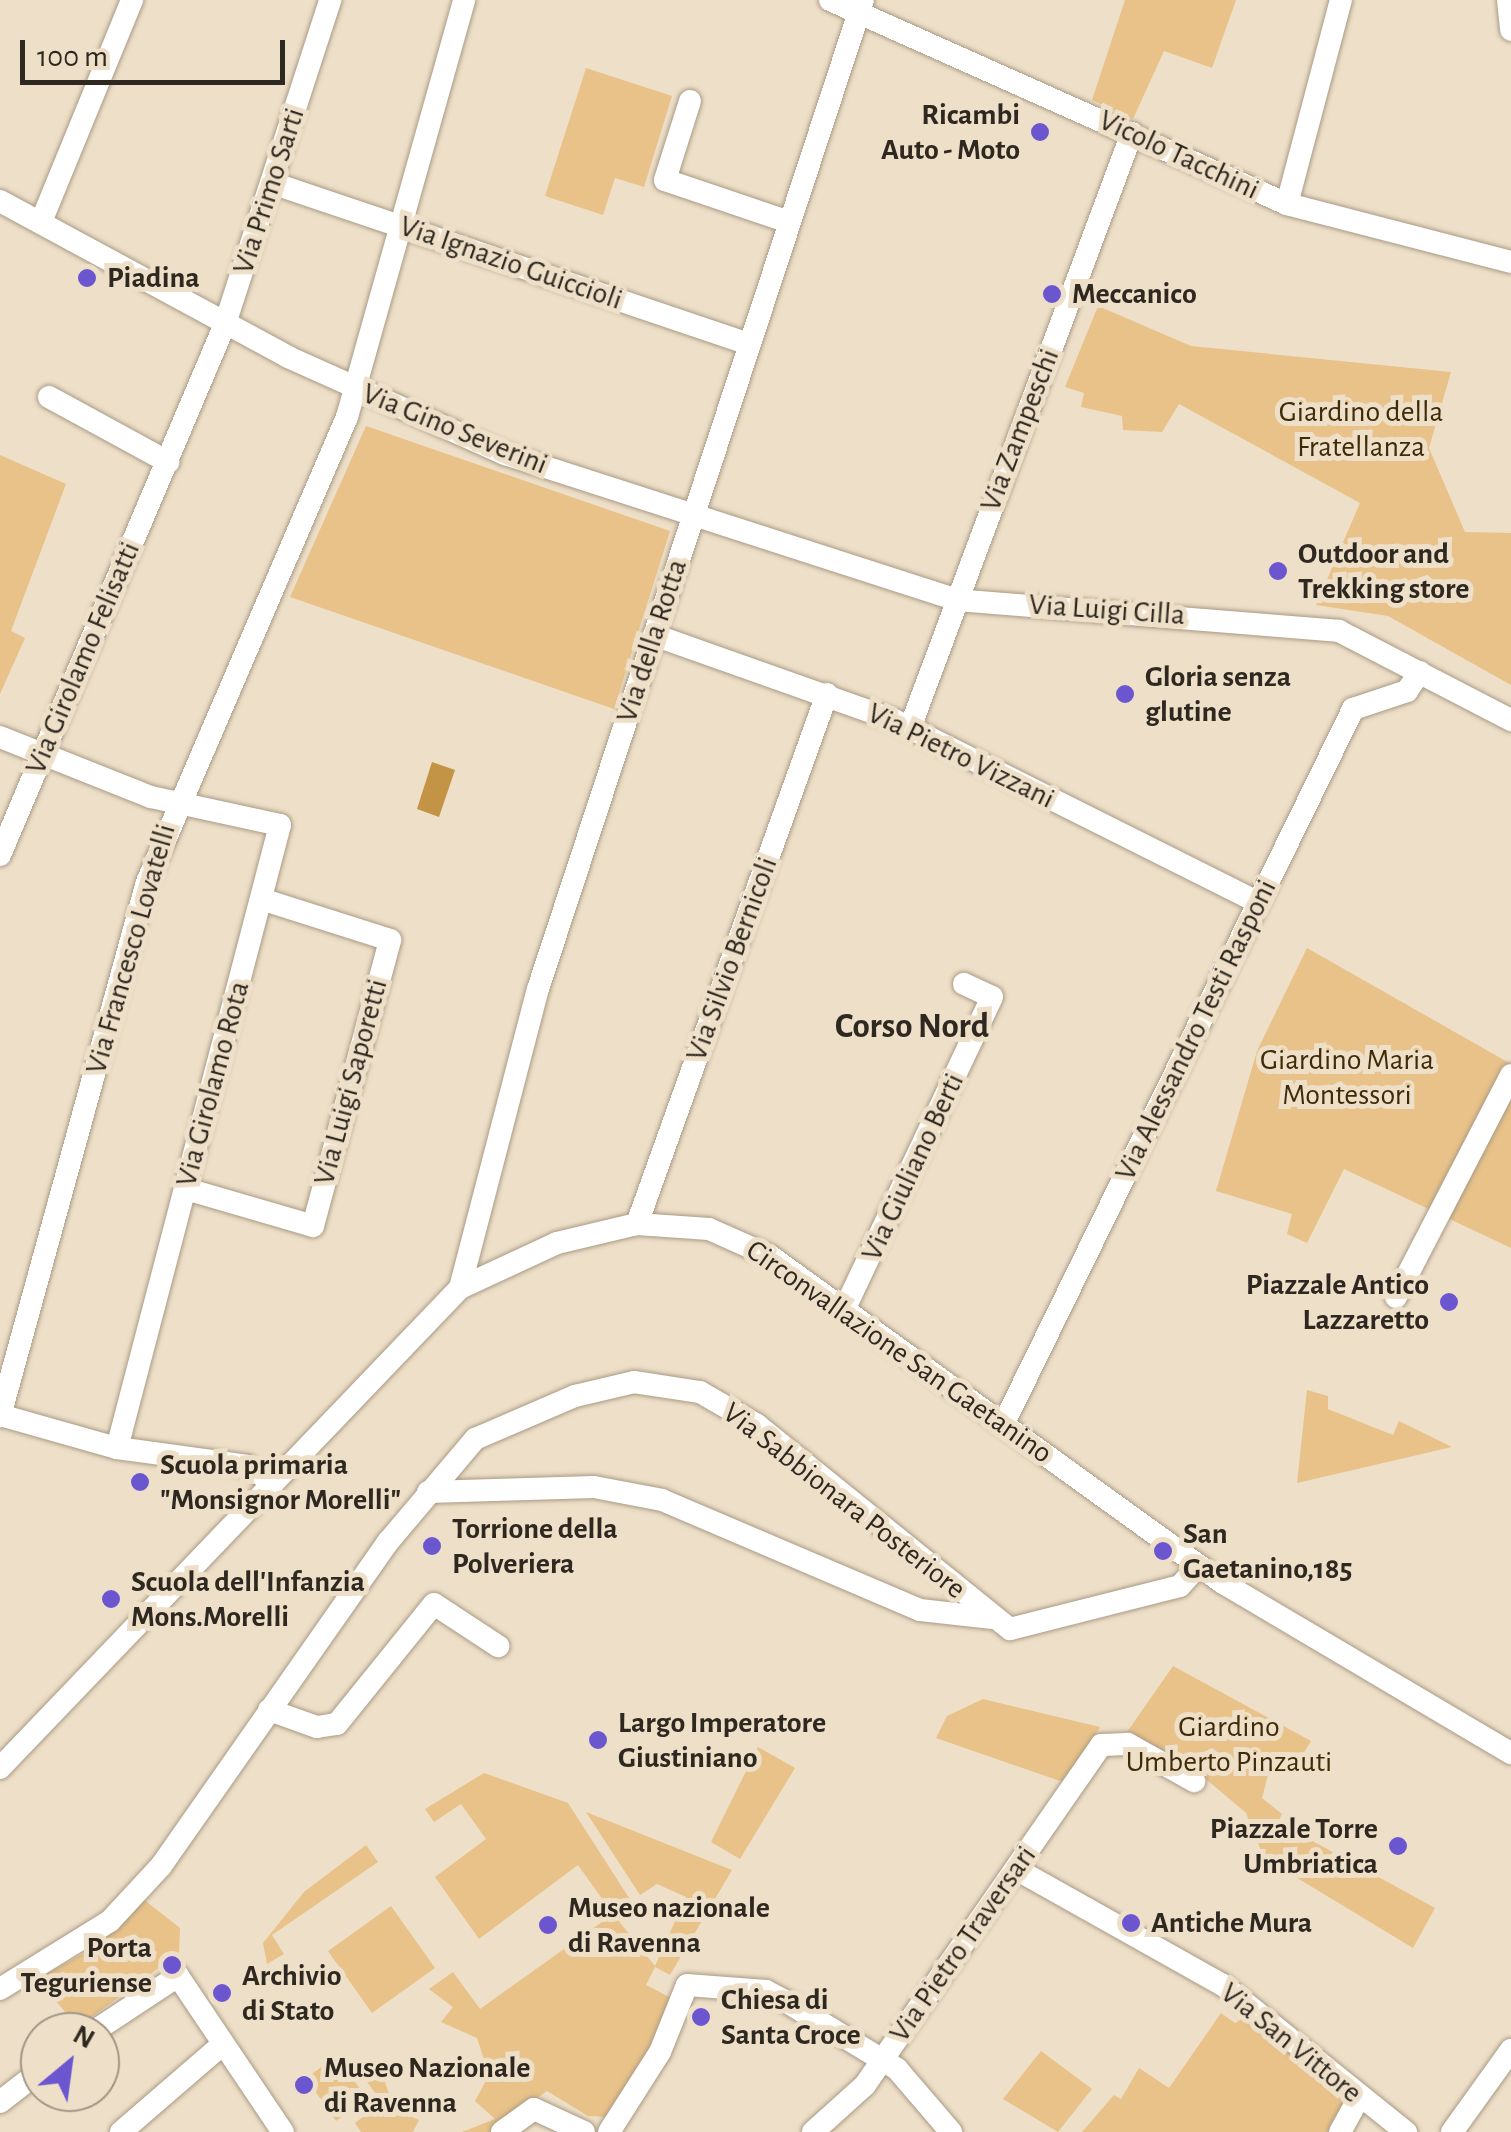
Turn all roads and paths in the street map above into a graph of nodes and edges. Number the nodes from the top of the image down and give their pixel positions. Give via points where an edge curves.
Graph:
1 (132, 0) edge
2 (330, 0) edge
3 (464, 0) edge
4 (830, 0) edge
5 (1341, 0) edge
6 (1508, 0) edge
7 (861, 5) edge
8 (1511, 30) edge
9 (690, 101) dead end
10 (1132, 133) junction
11 (272, 183) junction
12 (0, 200) edge
13 (1287, 204) junction
14 (41, 222) junction
15 (789, 222) junction
16 (394, 223) junction
17 (1511, 262) edge
18 (225, 324) junction
19 (749, 344) junction
20 (356, 389) junction
21 (48, 397) dead end
22 (168, 462) junction
23 (693, 516) junction
24 (956, 600) junction
25 (654, 635) junction
26 (1420, 672) junction
27 (827, 694) junction
28 (1511, 720) edge
29 (910, 728) junction
30 (0, 737) edge
31 (42, 754) junction
32 (175, 804) junction
33 (0, 856) edge
34 (261, 899) junction
35 (1257, 902) junction
36 (964, 984) dead end
37 (1511, 1075) edge
38 (186, 1189) junction
39 (636, 1224) junction
40 (460, 1288) junction
41 (1396, 1297) dead end
42 (845, 1308) junction
43 (0, 1416) edge
44 (1004, 1423) junction
45 (117, 1448) junction
46 (273, 1483) junction
47 (428, 1492) junction
48 (1198, 1566) junction
49 (991, 1618) junction
50 (498, 1646) dead end
51 (269, 1710) junction
52 (1511, 1753) edge
53 (0, 1768) edge
54 (1194, 1781) dead end
55 (1016, 1869) junction
56 (0, 1988) edge
57 (120, 2014) edge
58 (224, 2044) junction
59 (1511, 2050) edge
60 (884, 2059) junction
61 (1359, 2098) junction
62 (121, 2132) edge
63 (283, 2132) edge
64 (502, 2132) edge
65 (584, 2132) edge
66 (609, 2132) edge
67 (814, 2132) edge
68 (952, 2132) edge
69 (1340, 2132) edge
70 (1406, 2132) edge
71 (1452, 2132) edge

1 - 14 street
2 - 11 street, Via Primo Sarti
3 - 16 street, Via Francesco Lovatelli
4 - 7 street, Vicolo Tacchini
5 - 13 street
6 - 8 street
7 - 10 street, Vicolo Tacchini
7 - 15 street, Via della Rotta
9 - 15 street via 665,180
10 - 13 street, Vicolo Tacchini
10 - 24 street, Via Zampeschi
11 - 16 street, Via Ignazio Guiccioli
11 - 18 street, Via Primo Sarti
12 - 14 street, Via Gino Severini
13 - 17 street, Vicolo Tacchini
14 - 18 street, Via Gino Severini
15 - 19 street, Via della Rotta
16 - 19 street, Via Ignazio Guiccioli
16 - 20 street, Via Francesco Lovatelli
18 - 20 street, Via Gino Severini
18 - 22 street, Via Girolamo Felisatti
19 - 23 street, Via della Rotta
20 - 23 street, Via Gino Severini via 505,454
20 - 32 street, Via Francesco Lovatelli
21 - 22 street
22 - 31 street, Via Girolamo Felisatti
23 - 24 street, Via Luigi Cilla
23 - 25 street, Via della Rotta
24 - 26 street, Via Luigi Cilla via 1299,624 1339,631
24 - 29 street, Via Zampeschi
25 - 27 street, Via Pietro Vizzani
25 - 40 street, Via della Rotta via 538,988
26 - 28 street, Via Luigi Cilla
26 - 35 street, Via Alessandro Testi Rasponi via 1407,691 1353,709
27 - 29 street, Via Pietro Vizzani
27 - 39 street, Via Silvio Bernicoli
29 - 35 street, Via Pietro Vizzani
30 - 31 street
31 - 32 street
31 - 33 street, Via Girolamo Felisatti
32 - 34 street, Via Girolamo Rota via 190,800 280,825
32 - 43 street, Via Francesco Lovatelli
34 - 38 street, Via Girolamo Rota
34 - 38 street, Via Luigi Saporetti via 390,940 312,1226
35 - 44 street, Via Alessandro Testi Rasponi
36 - 42 street, Via Giuliano Berti via 992,997
37 - 41 street
38 - 45 street, Via Girolamo Rota
39 - 40 street, Circonvallazione San Gaetanino via 557,1244
39 - 42 street, Circonvallazione San Gaetanino via 734,1238
40 - 46 street, Circonvallazione San Gaetanino
42 - 44 street, Circonvallazione San Gaetanino
43 - 45 street
44 - 48 street, Circonvallazione San Gaetanino
45 - 46 street via 248,1466
46 - 53 street, Circonvallazione San Gaetanino
47 - 49 street via 594,1487 662,1500 920,1610
47 - 49 street, Via Sabbionara Posteriore via 475,1439 560,1401 634,1382 700,1392 772,1437
47 - 51 street, Via Sabbionara Posteriore
48 - 49 street via 1180,1586 1019,1628
48 - 52 street, Circonvallazione San Gaetanino via 1345,1662
50 - 51 street via 434,1604 337,1724 317,1728
51 - 56 street, Via Sabbionara Posteriore via 161,1866 110,1921
54 - 55 street, Via Pietro Traversari via 1128,1744 1100,1745
55 - 60 street, Via Pietro Traversari
55 - 61 street, Via San Vittore via 1223,1985
57 - 58 street via 178,1976
58 - 62 street
58 - 63 street
59 - 71 street
60 - 66 street via 766,1991 687,1986 660,2052
60 - 67 street, Via Pietro Traversari
60 - 68 street
61 - 69 street
61 - 70 street, Via San Vittore
64 - 65 street via 534,2109

